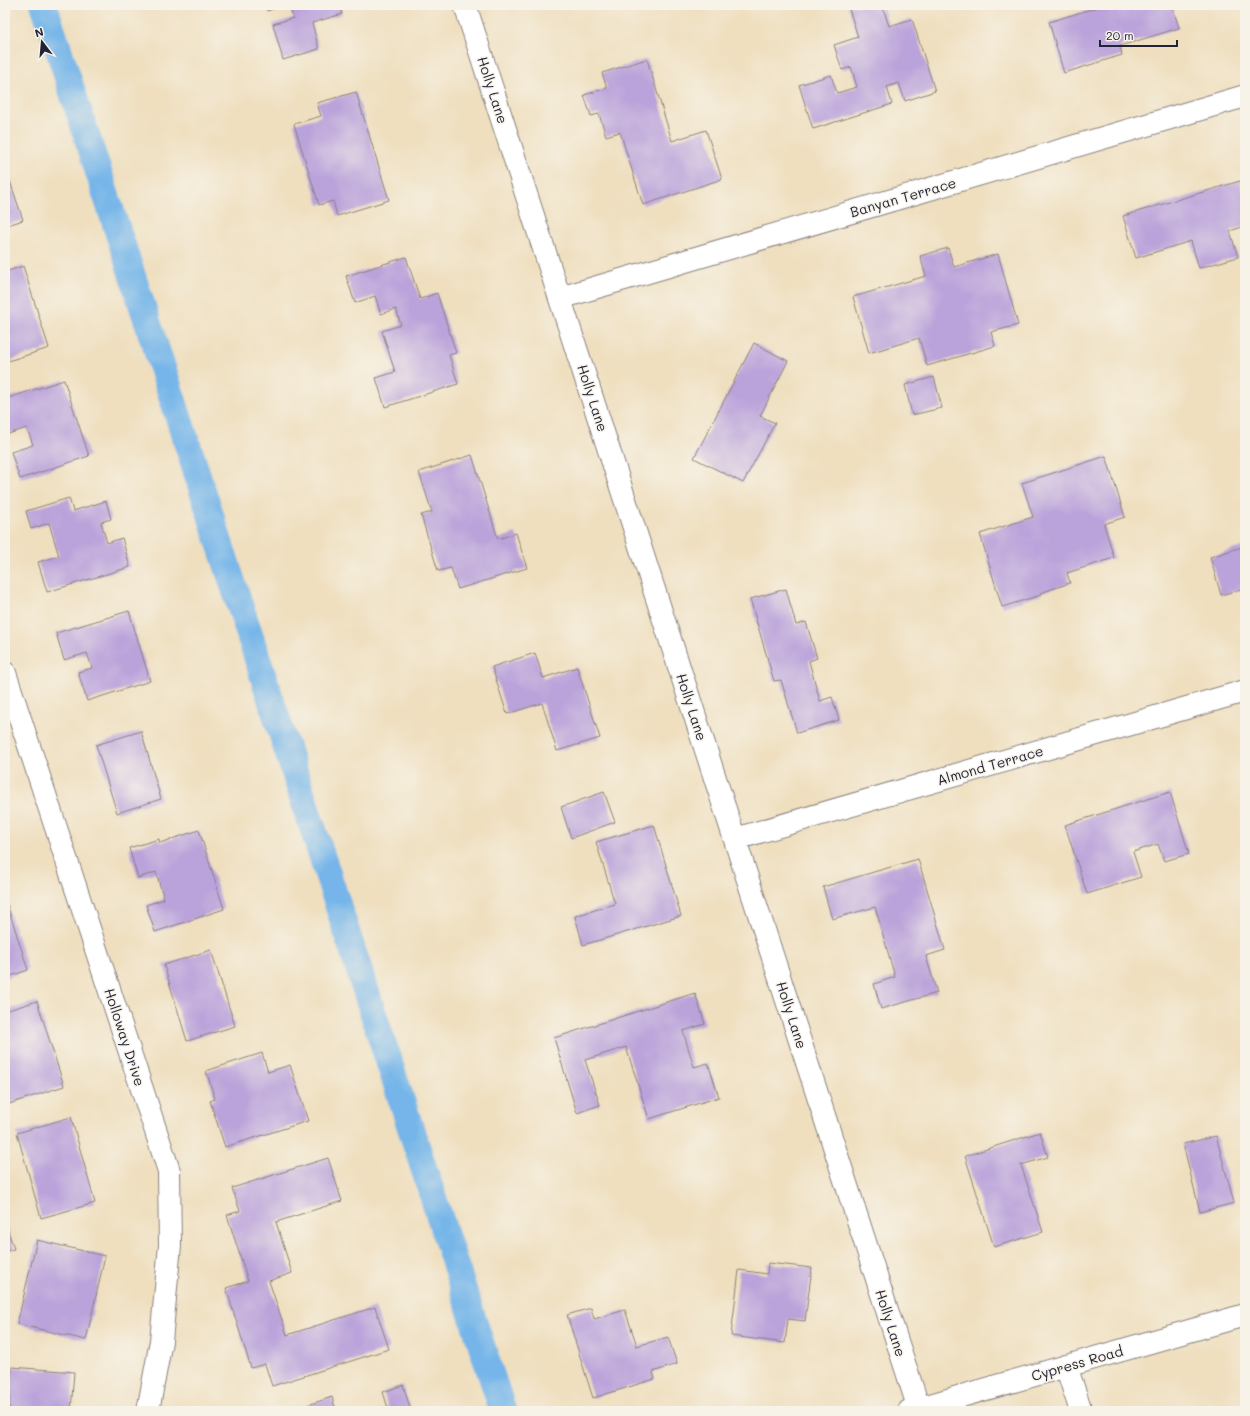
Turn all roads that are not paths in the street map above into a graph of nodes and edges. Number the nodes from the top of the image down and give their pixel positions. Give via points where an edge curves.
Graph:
1 (465, 5) edge
2 (1245, 96) edge
3 (560, 298) junction
4 (5, 673) edge
5 (1245, 691) edge
6 (735, 838) junction
7 (1245, 1315) edge
8 (1066, 1366) junction
9 (914, 1410) edge
10 (148, 1411) edge
11 (1081, 1411) edge

1 - 3 street, Holly Lane
2 - 3 street, Banyan Terrace
3 - 6 street, Holly Lane
4 - 10 street, Holloway Drive via 169,1171 170,1245 163,1326
5 - 6 street, Almond Terrace
6 - 9 street, Holly Lane
7 - 8 street, Cypress Road
8 - 9 street, Cypress Road
8 - 11 street

